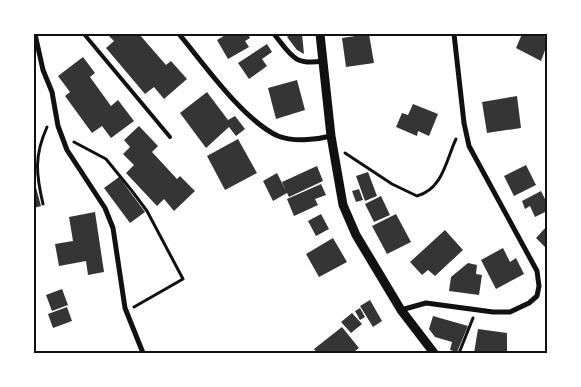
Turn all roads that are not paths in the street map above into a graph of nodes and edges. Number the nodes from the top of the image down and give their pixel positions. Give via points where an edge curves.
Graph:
1 (36, 34) edge
2 (84, 34) edge
3 (179, 34) edge
4 (274, 34) edge
5 (320, 34) edge
6 (454, 34) edge
7 (323, 61) junction
8 (331, 136) junction
9 (170, 137) dead end
10 (400, 310) junction
11 (143, 353) edge
12 (434, 353) edge

1 - 11 street via 67,150 105,208 113,228 127,311
2 - 9 lane
3 - 8 street via 248,115 264,128 296,139
4 - 7 street via 293,58 302,62
5 - 7 street
6 - 10 street via 469,146 537,271 539,286 537,296 510,312 426,303
7 - 8 street
8 - 10 street via 343,205 356,235
10 - 12 street

